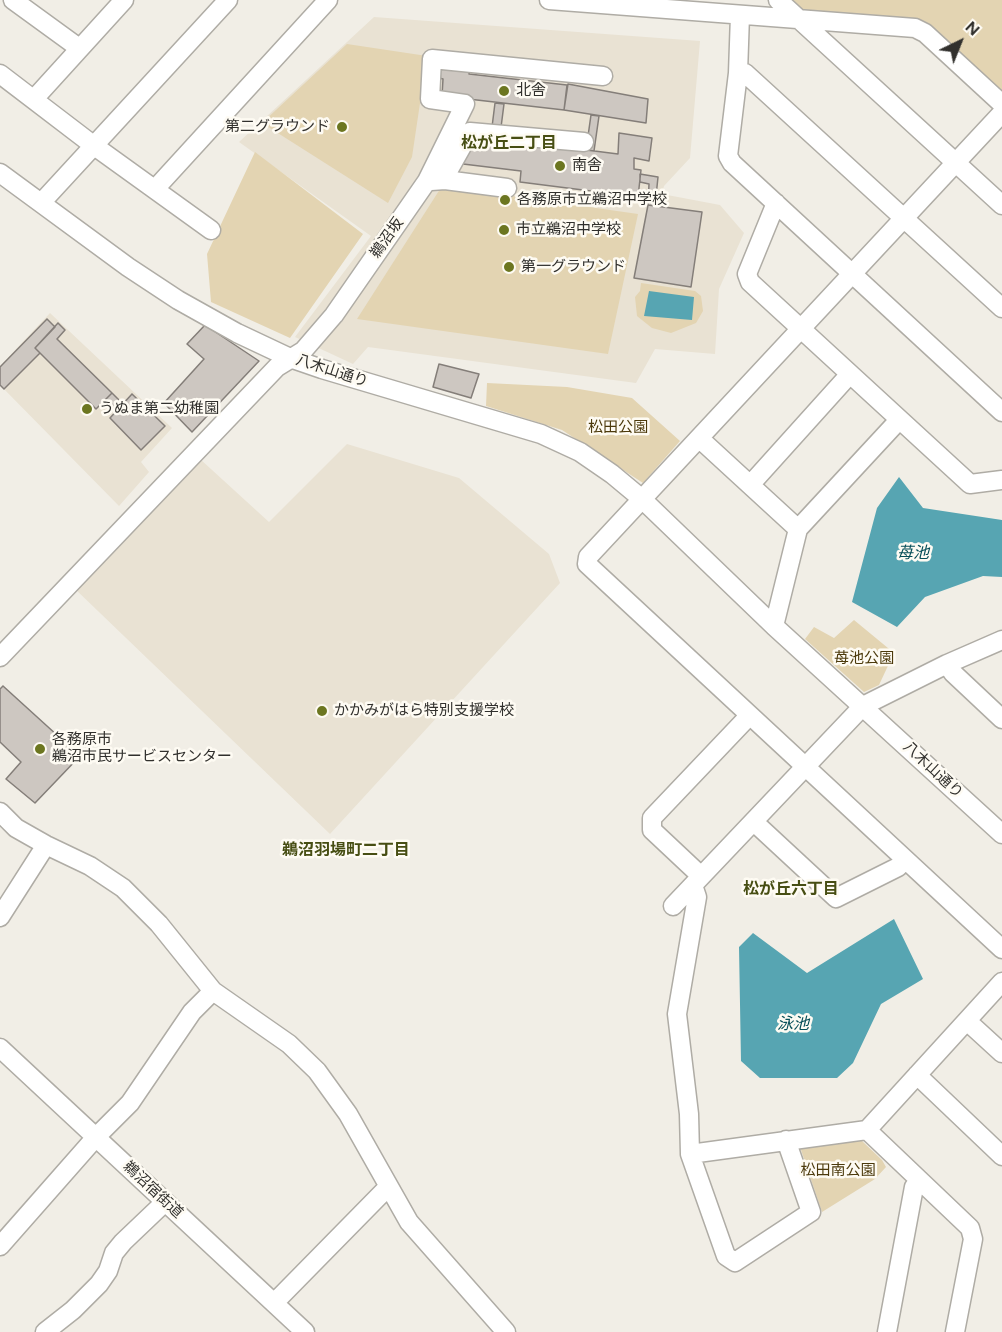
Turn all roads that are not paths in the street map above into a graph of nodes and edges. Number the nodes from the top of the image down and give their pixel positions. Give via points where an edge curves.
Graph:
1 (13, 0) edge
2 (124, 0) edge
3 (228, 0) edge
4 (328, 0) edge
5 (549, 0) edge
6 (778, 0) edge
7 (740, 15) junction
8 (798, 19) junction
9 (79, 48) junction
10 (738, 73) junction
11 (0, 74) edge
12 (603, 76) dead end
13 (34, 99) junction
14 (1002, 104) edge
15 (1002, 113) edge
16 (584, 141) dead end
17 (93, 145) junction
18 (957, 162) junction
19 (0, 172) edge
20 (435, 180) junction
21 (507, 188) dead end
22 (155, 189) junction
23 (41, 203) junction
24 (776, 204) junction
25 (1002, 205) edge
26 (905, 218) junction
27 (211, 230) dead end
28 (853, 274) junction
29 (1002, 308) edge
30 (801, 329) junction
31 (290, 358) junction
32 (850, 374) junction
33 (1002, 411) edge
34 (899, 420) junction
35 (699, 439) junction
36 (1002, 480) edge
37 (750, 484) junction
38 (642, 499) junction
39 (798, 529) junction
40 (774, 626) junction
41 (1002, 640) edge
42 (0, 657) edge
43 (947, 664) junction
44 (863, 706) junction
45 (749, 716) junction
46 (1002, 719) edge
47 (805, 767) junction
48 (0, 812) edge
49 (754, 822) junction
50 (1002, 834) edge
51 (46, 845) junction
52 (905, 860) junction
53 (697, 880) junction
54 (672, 906) dead end
55 (0, 917) edge
56 (1002, 949) edge
57 (1002, 982) edge
58 (213, 991) junction
59 (967, 1021) junction
60 (0, 1048) edge
61 (1002, 1053) edge
62 (917, 1075) junction
63 (867, 1130) junction
64 (96, 1137) junction
65 (786, 1140) junction
66 (690, 1154) junction
67 (1002, 1155) edge
68 (919, 1180) junction
69 (388, 1187) junction
70 (165, 1202) junction
71 (0, 1246) edge
72 (274, 1303) junction
73 (45, 1332) edge
74 (305, 1332) edge
75 (506, 1332) edge
76 (887, 1332) edge
77 (955, 1332) edge

1 - 9 street
2 - 9 street
3 - 17 street
4 - 22 street
5 - 7 street
6 - 8 street
7 - 8 street
7 - 10 street
8 - 14 street via 915,28
8 - 18 street
9 - 13 street
10 - 24 street via 728,156
10 - 26 street via 746,73
11 - 13 street
12 - 20 street, 鵜沼坂 via 432,59 430,99 465,104
13 - 17 street
15 - 18 street
16 - 20 street via 470,132
17 - 22 street
17 - 23 street
18 - 25 street
18 - 26 street
19 - 23 street, 八木山通り
20 - 21 street
20 - 31 street, 鵜沼坂 via 334,315 303,351
22 - 27 street
23 - 31 street, 八木山通り via 178,300
24 - 28 street
24 - 30 street via 747,274 750,282
26 - 28 street
26 - 29 street
28 - 30 street
28 - 33 street
30 - 32 street
30 - 35 street
31 - 38 street, 八木山通り via 541,434 580,452
31 - 42 street, 鵜沼坂 via 277,367
32 - 34 street
32 - 37 street
34 - 36 street via 970,484
34 - 39 street
35 - 37 street
35 - 38 street
37 - 39 street
38 - 40 street, 八木山通り
38 - 45 street via 588,557 587,564
39 - 40 street
40 - 44 street, 八木山通り
41 - 43 street
43 - 44 street
43 - 46 street
44 - 47 street
44 - 50 street, 八木山通り
45 - 47 street
45 - 53 street via 652,818 652,830
47 - 49 street
47 - 52 street
48 - 51 street via 16,828
49 - 52 street via 836,898
49 - 53 street
51 - 55 street
51 - 58 street via 90,866 123,888 159,924
52 - 56 street
53 - 54 street
53 - 66 street via 676,1014
57 - 59 street
58 - 64 street via 192,1012 130,1103
58 - 69 street via 289,1044 317,1071 348,1114
59 - 61 street
59 - 62 street
60 - 64 street, 鵜沼宿街道
62 - 63 street
62 - 67 street
63 - 65 street
63 - 68 street
64 - 70 street, 鵜沼宿街道
64 - 71 street
65 - 66 street
65 - 66 street via 812,1212 735,1262 726,1256
68 - 76 street via 914,1187
68 - 77 street via 970,1228 973,1239
69 - 72 street
69 - 75 street via 409,1222
70 - 72 street, 鵜沼宿街道
70 - 73 street via 114,1253 99,1284
72 - 74 street, 鵜沼宿街道

